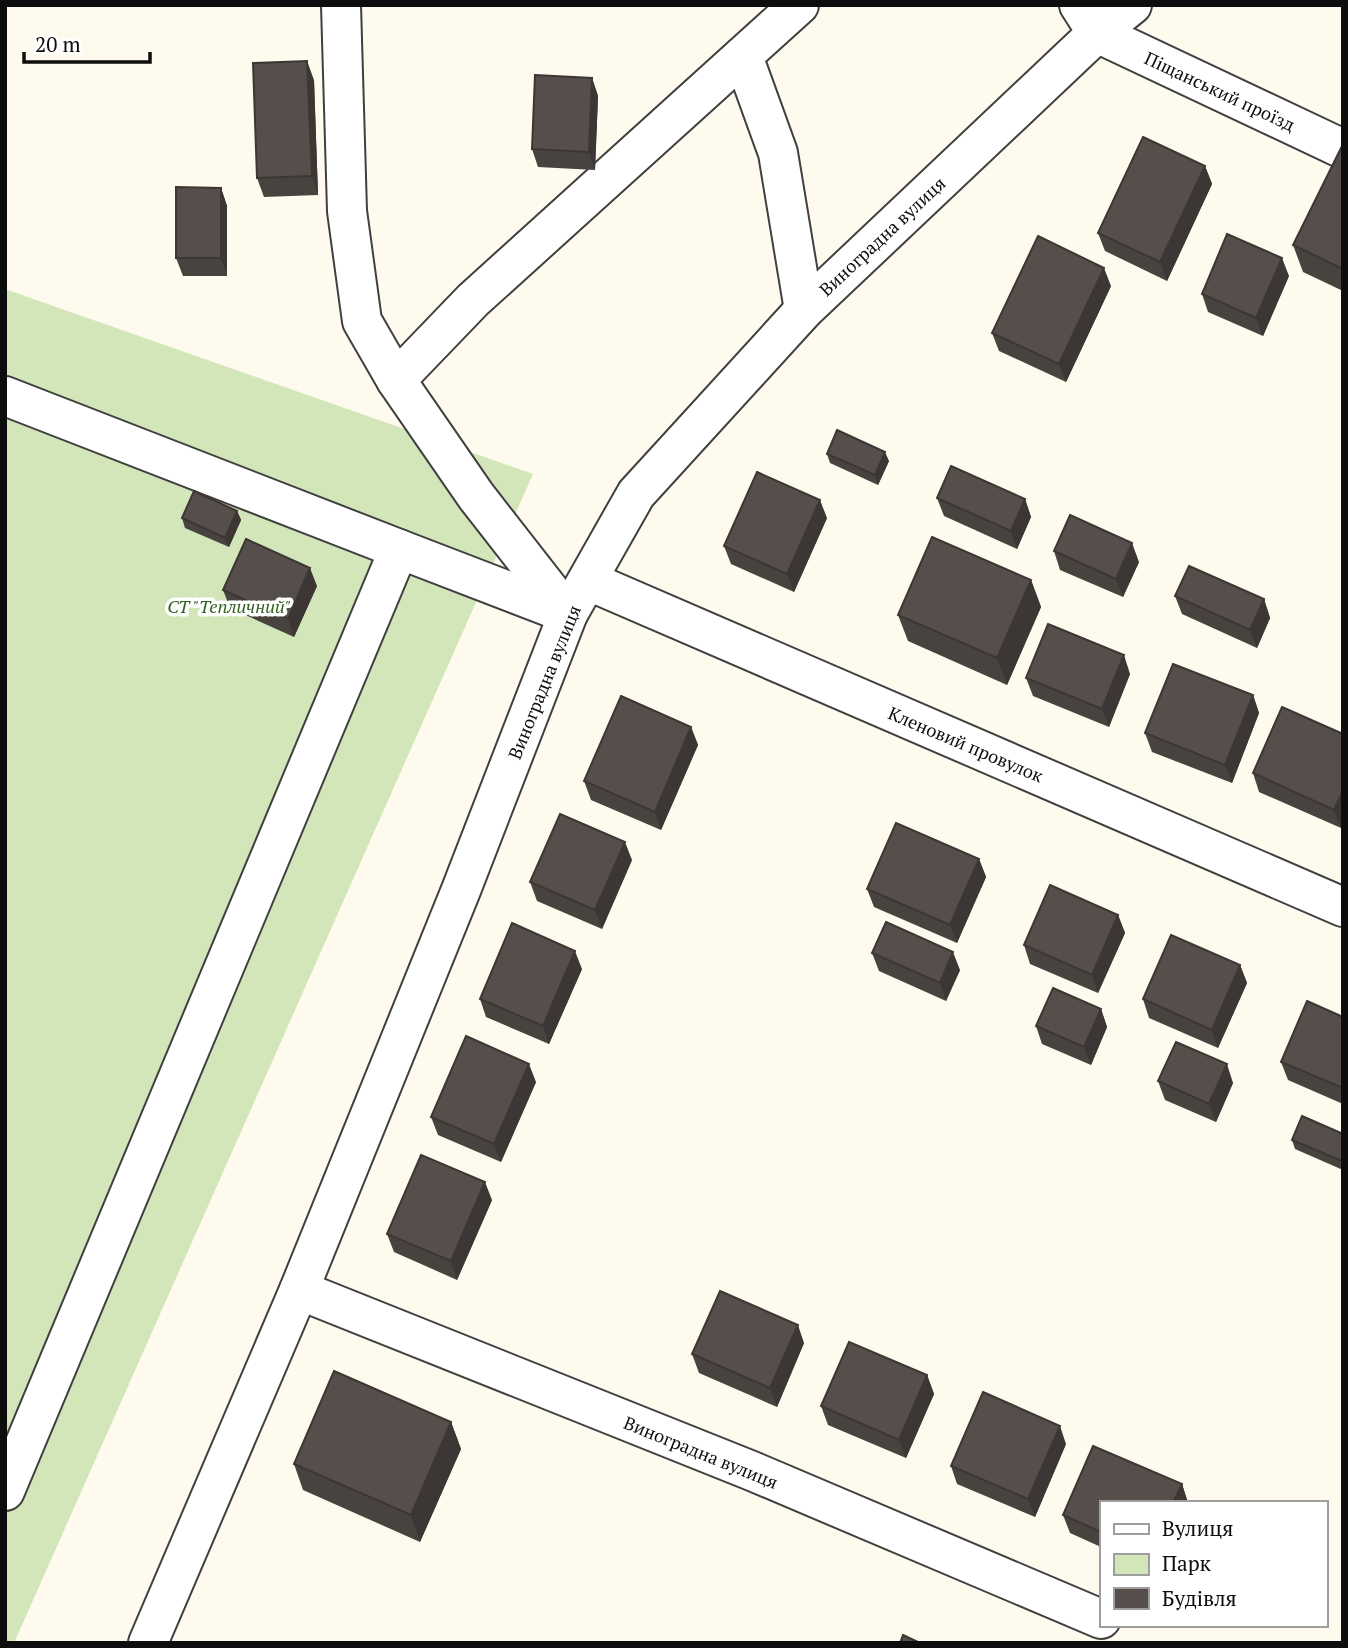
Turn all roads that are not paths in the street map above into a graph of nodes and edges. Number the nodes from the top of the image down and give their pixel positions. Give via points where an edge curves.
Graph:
1 (341, 5) edge
2 (799, 5) edge
3 (1132, 5) edge
4 (1088, 19) edge
5 (743, 56) junction
6 (1343, 149) edge
7 (804, 310) junction
8 (396, 380) junction
9 (5, 396) edge
10 (398, 549) junction
11 (589, 581) junction
12 (568, 614) junction
13 (1343, 908) edge
14 (299, 1290) junction
15 (5, 1491) edge
16 (1100, 1619) edge
17 (148, 1643) edge

1 - 8 street via 347,211 362,321
2 - 5 street
3 - 4 street, Виноградна вулиця
4 - 6 street, Піщанський проїзд
4 - 7 street, Виноградна вулиця
5 - 7 street via 778,153
5 - 8 street via 473,300
7 - 11 street, Виноградна вулиця via 636,494
8 - 12 street via 476,496
9 - 10 street
10 - 12 street
10 - 15 street
11 - 12 street, Виноградна вулиця
11 - 13 street, Кленовий провулок
12 - 14 street, Виноградна вулиця
14 - 16 street, Виноградна вулиця via 751,1471
14 - 17 street, Виноградна вулиця

